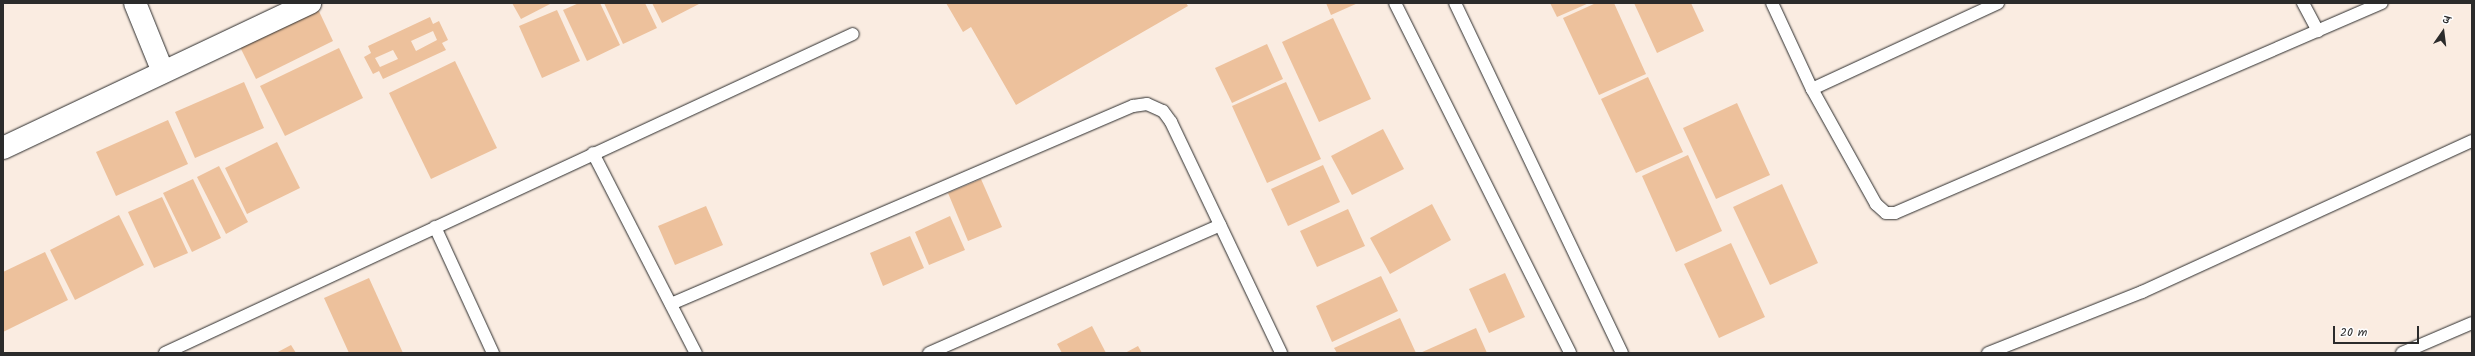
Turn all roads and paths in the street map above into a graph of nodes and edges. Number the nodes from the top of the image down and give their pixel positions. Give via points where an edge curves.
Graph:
1 (135, 3) edge
2 (310, 3) edge
3 (1395, 3) edge
4 (1455, 3) edge
5 (1772, 3) edge
6 (1998, 3) edge
7 (2303, 3) edge
8 (2382, 3) edge
9 (2318, 31) junction
10 (853, 34) dead end
11 (163, 72) junction
12 (1812, 89) junction
13 (2472, 141) edge
14 (3, 148) edge
15 (593, 153) junction
16 (1220, 225) junction
17 (435, 227) junction
18 (671, 304) junction
19 (2472, 323) edge
20 (166, 353) edge
21 (493, 353) edge
22 (696, 353) edge
23 (929, 353) edge
24 (1281, 353) edge
25 (1570, 353) edge
26 (1622, 353) edge
27 (1988, 353) edge
28 (2402, 353) edge

1 - 11 street
2 - 11 street
3 - 25 lane
4 - 26 lane
5 - 12 lane
6 - 12 lane
7 - 9 lane
8 - 9 lane
9 - 12 lane via 1894,213 1886,213 1876,204
10 - 15 lane
11 - 14 street
13 - 27 lane via 2142,292
15 - 17 lane
15 - 18 lane
16 - 18 lane via 1171,122 1163,111 1147,104 1126,110
16 - 23 lane
16 - 24 lane
17 - 20 lane
17 - 21 lane
18 - 22 lane
19 - 28 lane

